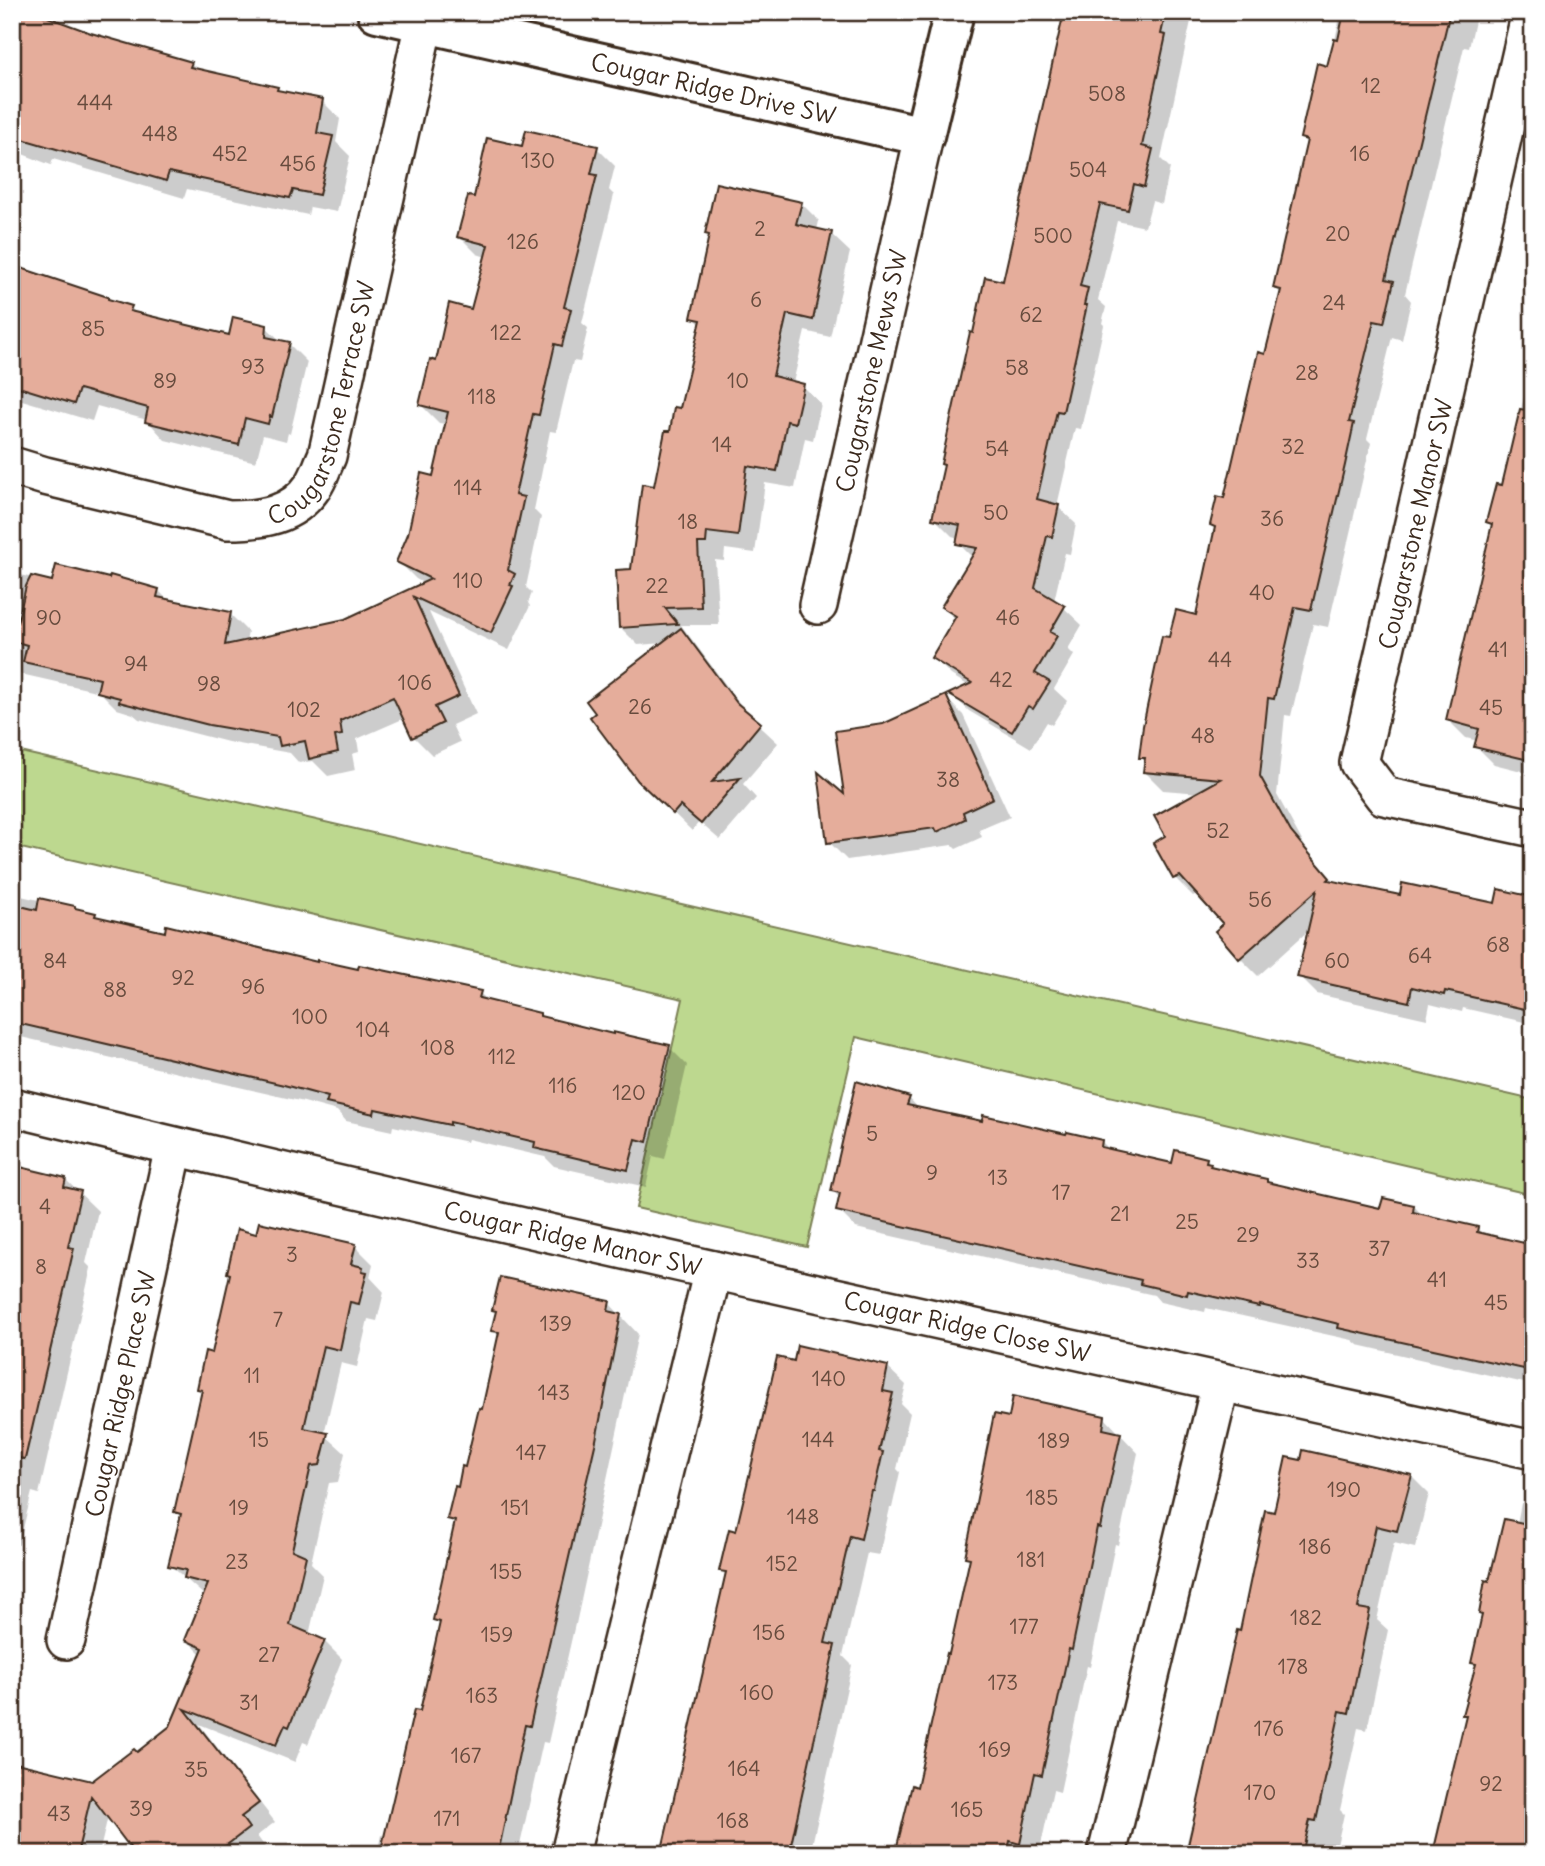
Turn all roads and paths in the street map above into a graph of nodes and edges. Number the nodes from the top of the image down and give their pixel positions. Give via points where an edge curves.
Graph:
1 (377, 12) edge
2 (954, 12) edge
3 (1531, 12) edge
4 (424, 23) junction
5 (1523, 98) edge
6 (924, 136) junction
7 (12, 466) edge
8 (818, 605) dead end
9 (1533, 828) edge
10 (12, 1107) edge
11 (174, 1147) junction
12 (713, 1270) junction
13 (1221, 1381) junction
14 (1533, 1450) edge
15 (66, 1640) dead end
16 (570, 1854) edge
17 (1107, 1854) edge

1 - 4 street, Cougar Ridge Drive SW
2 - 6 street
3 - 5 street, Cougarstone Manor SW
4 - 6 street, Cougar Ridge Drive SW
4 - 7 street, Cougarstone Terrace SW via 327,456 313,487 290,509 258,520 228,520
5 - 9 street, Cougarstone Manor SW via 1359,763 1384,796
6 - 8 street, Cougarstone Mews SW
10 - 11 street, Cougar Ridge Manor SW
11 - 12 street, Cougar Ridge Manor SW
11 - 15 street, Cougar Ridge Place SW
12 - 13 street, Cougar Ridge Close SW
12 - 16 street, Cougar Ridge Manor SW
13 - 14 street, Cougar Ridge Close SW
13 - 17 street

